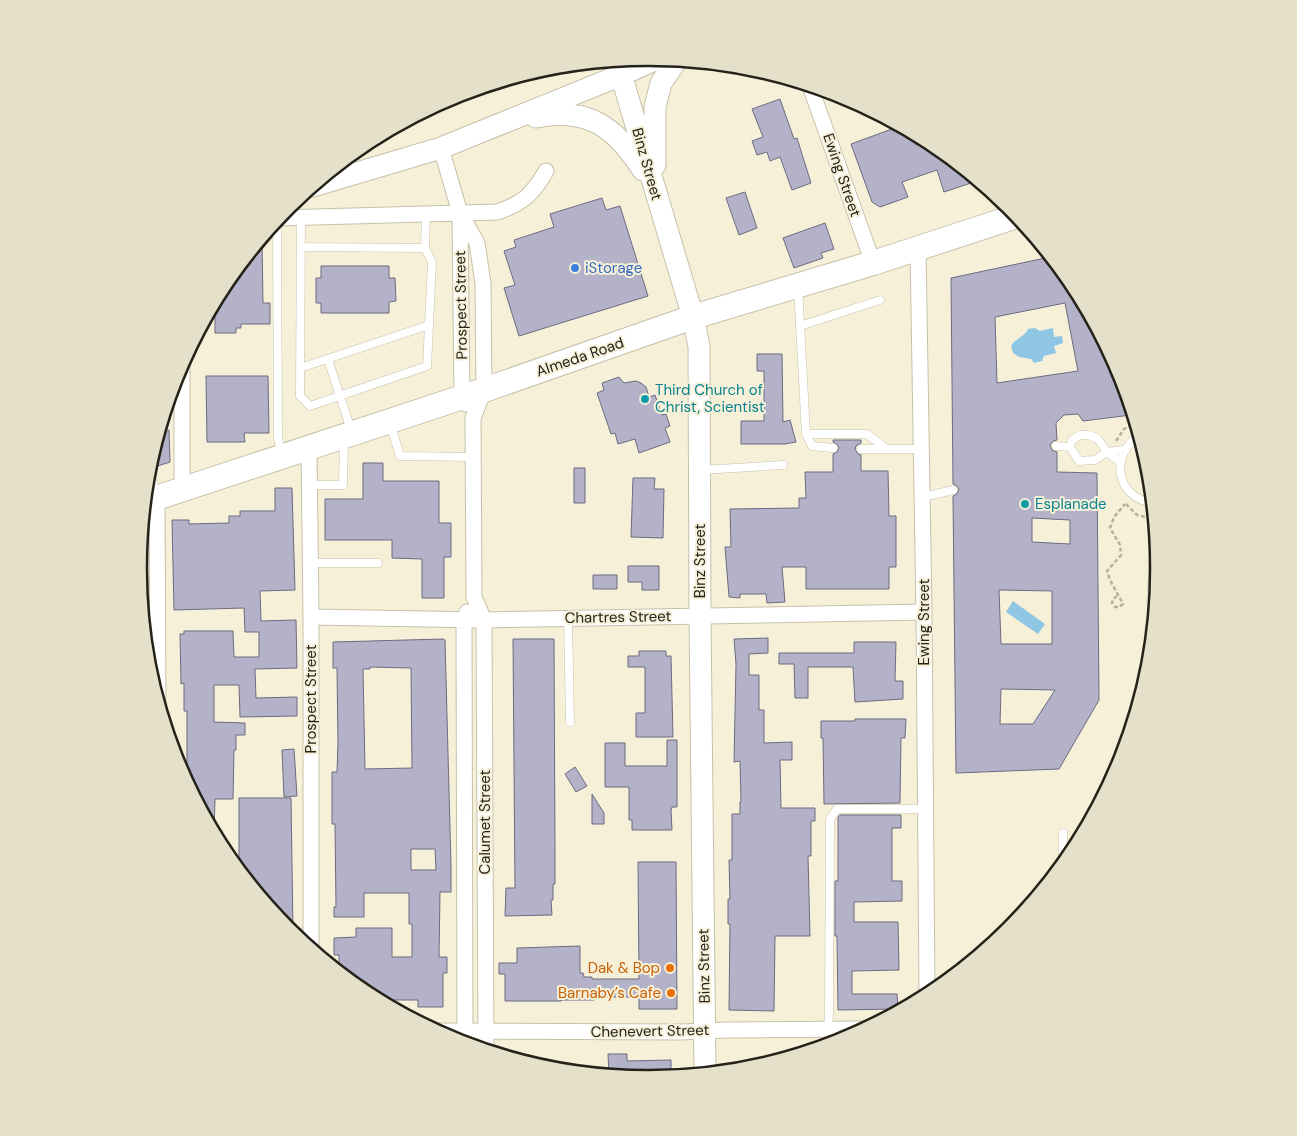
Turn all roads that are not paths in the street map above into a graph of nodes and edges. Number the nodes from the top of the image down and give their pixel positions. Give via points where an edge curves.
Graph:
1 (672, 67) edge
2 (619, 68) edge
3 (813, 94) edge
4 (501, 123) junction
5 (441, 148) junction
6 (546, 171) dead end
7 (330, 181) edge
8 (654, 191) junction
9 (426, 214) junction
10 (460, 214) junction
11 (289, 218) edge
12 (301, 218) junction
13 (1009, 219) edge
14 (277, 231) edge
15 (302, 247) junction
16 (425, 248) junction
17 (918, 249) junction
18 (873, 263) junction
19 (798, 286) junction
20 (880, 300) dead end
21 (692, 317) junction
22 (429, 325) junction
23 (800, 326) junction
24 (328, 359) junction
25 (300, 368) junction
26 (182, 384) edge
27 (484, 390) junction
28 (340, 396) junction
29 (462, 397) junction
30 (473, 418) junction
31 (390, 422) junction
32 (806, 434) junction
33 (348, 436) junction
34 (1133, 439) edge
35 (1056, 446) dead end
36 (1070, 447) junction
37 (833, 448) dead end
38 (885, 448) junction
39 (308, 449) junction
40 (861, 449) dead end
41 (921, 449) junction
42 (1124, 450) junction
43 (1107, 452) junction
44 (474, 457) junction
45 (282, 458) junction
46 (1120, 462) junction
47 (784, 465) dead end
48 (699, 470) junction
49 (309, 485) junction
50 (182, 490) junction
51 (953, 490) dead end
52 (152, 494) edge
53 (923, 497) junction
54 (1146, 502) edge
55 (149, 520) edge
56 (310, 563) junction
57 (378, 563) dead end
58 (474, 597) junction
59 (924, 612) junction
60 (700, 616) junction
61 (311, 617) junction
62 (568, 618) junction
63 (464, 619) junction
64 (484, 620) junction
65 (151, 626) edge
66 (153, 644) edge
67 (570, 722) dead end
68 (926, 809) junction
69 (1063, 833) dead end
70 (1063, 851) edge
71 (311, 939) edge
72 (927, 985) edge
73 (828, 1029) junction
74 (847, 1029) edge
75 (486, 1031) junction
76 (705, 1031) junction
77 (465, 1035) edge
78 (468, 1036) edge
79 (486, 1043) edge
80 (705, 1066) edge

1 - 8 main road via 661,83 655,107
2 - 4 main road
2 - 8 main road, Binz Street
3 - 18 street, Ewing Street
4 - 5 main road
4 - 8 main road via 551,114 590,119 614,133 634,157
5 - 7 main road
5 - 10 street, Prospect Street
6 - 10 street via 525,199 512,207 497,212
8 - 21 main road, Binz Street
9 - 10 street
9 - 12 street
9 - 16 lane
10 - 27 street, Prospect Street via 477,243 483,283
10 - 29 street, Prospect Street
11 - 12 street
12 - 15 lane
13 - 17 main road, Almeda Road
14 - 45 lane via 278,437
15 - 16 lane
15 - 25 lane
16 - 22 lane via 432,262
17 - 18 main road, Almeda Road
17 - 41 street, Ewing Street
18 - 19 main road, Almeda Road
19 - 21 main road, Almeda Road
19 - 23 lane
20 - 23 lane
21 - 27 main road, Almeda Road
21 - 48 main road, Binz Street via 699,346
22 - 24 lane
22 - 28 lane via 427,366
23 - 32 lane
24 - 25 lane
24 - 28 lane
25 - 28 lane via 300,396 310,406
26 - 50 street
27 - 29 main road, Almeda Road
27 - 30 street, Calumet Street
28 - 33 lane
29 - 30 street, Calumet Street
29 - 31 main road, Almeda Road
30 - 44 street, Calumet Street
31 - 33 main road, Almeda Road
31 - 44 lane via 400,456
32 - 37 lane via 812,446
32 - 38 lane via 867,434
33 - 39 main road, Almeda Road
33 - 49 lane via 343,485
34 - 42 lane
35 - 36 lane
36 - 43 lane via 1079,461 1095,460
36 - 43 lane via 1072,440 1089,434 1098,439
38 - 40 lane
38 - 41 lane
39 - 45 main road, Almeda Road
39 - 49 street, Prospect Street
41 - 53 street, Ewing Street
42 - 43 lane
42 - 46 lane
43 - 46 lane
44 - 58 street, Calumet Street
45 - 50 main road, Almeda Road
46 - 54 lane via 1120,475 1125,486
47 - 48 lane
48 - 60 main road, Binz Street
49 - 56 street, Prospect Street
50 - 52 main road, Almeda Road
51 - 53 lane
53 - 59 street, Ewing Street
55 - 65 street
56 - 57 lane
56 - 61 street, Prospect Street
58 - 63 street, Calumet Street
58 - 64 street, Calumet Street
59 - 60 street, Chartres Street
59 - 68 street, Ewing Street
60 - 62 street, Chartres Street
60 - 76 main road, Binz Street
61 - 63 street, Chartres Street
61 - 71 street, Prospect Street
62 - 64 street, Chartres Street
62 - 67 lane
63 - 64 street, Chartres Street
63 - 77 street, Calumet Street
64 - 75 street, Calumet Street
65 - 66 street
68 - 72 street, Ewing Street
68 - 73 lane via 838,808 830,819
69 - 70 lane
73 - 74 street, Chenevert Street
73 - 76 street, Chenevert Street
75 - 76 street, Chenevert Street
75 - 78 street, Chenevert Street
75 - 79 street, Calumet Street
76 - 80 main road, Binz Street

